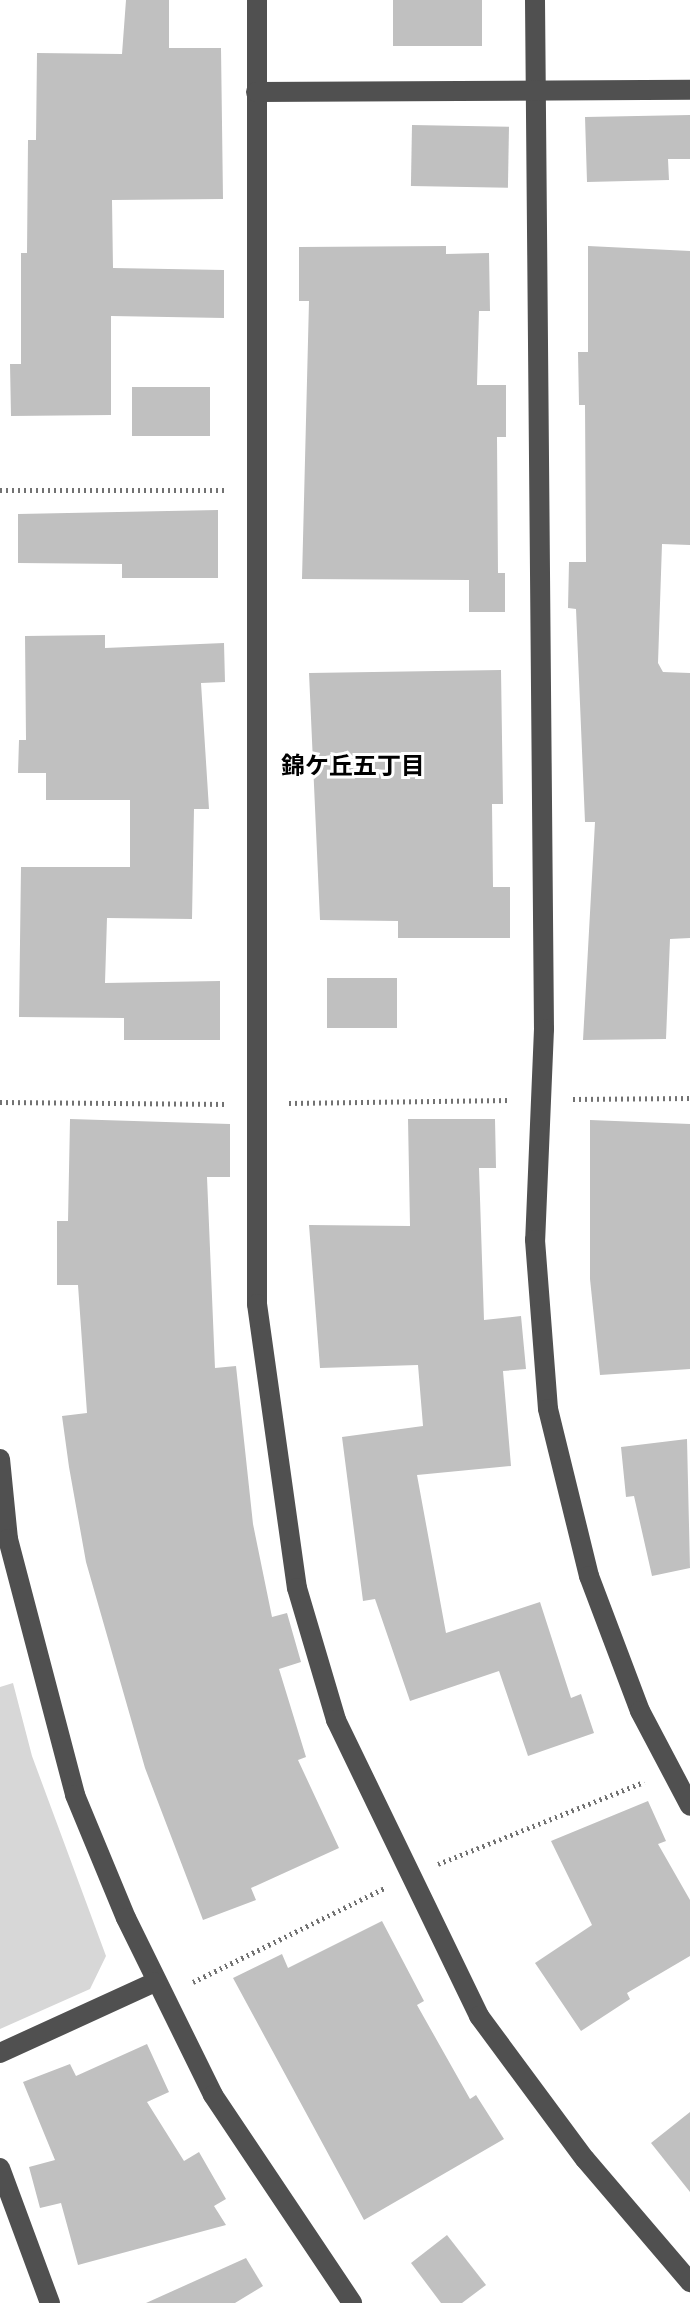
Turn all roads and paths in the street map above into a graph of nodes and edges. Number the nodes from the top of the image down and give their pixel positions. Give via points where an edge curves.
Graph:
1 (257, 0) edge
2 (535, 0) edge
3 (690, 90) edge
4 (256, 92) junction
5 (538, 93) junction
6 (255, 489) junction
7 (0, 490) edge
8 (690, 1098) edge
9 (541, 1099) junction
10 (0, 1102) edge
11 (258, 1104) junction
12 (0, 1459) edge
13 (672, 1771) junction
14 (690, 1806) edge
15 (408, 1876) junction
16 (159, 1989) junction
17 (0, 2053) edge
18 (0, 2168) edge
19 (690, 2282) edge
20 (50, 2303) edge
21 (352, 2303) edge

1 - 4 street
2 - 5 street
3 - 5 street
4 - 5 street
4 - 6 street
5 - 9 street
6 - 7 path
6 - 11 street
8 - 9 path
9 - 11 path
9 - 13 street via 535,1240 548,1409 589,1576 640,1711
10 - 11 path
11 - 15 street via 257,1304 297,1588 336,1720
12 - 16 street via 8,1539 75,1795
13 - 14 street
13 - 15 path
15 - 16 path
15 - 19 street via 479,2016 585,2159
16 - 17 street
16 - 21 street via 213,2095
18 - 20 street

